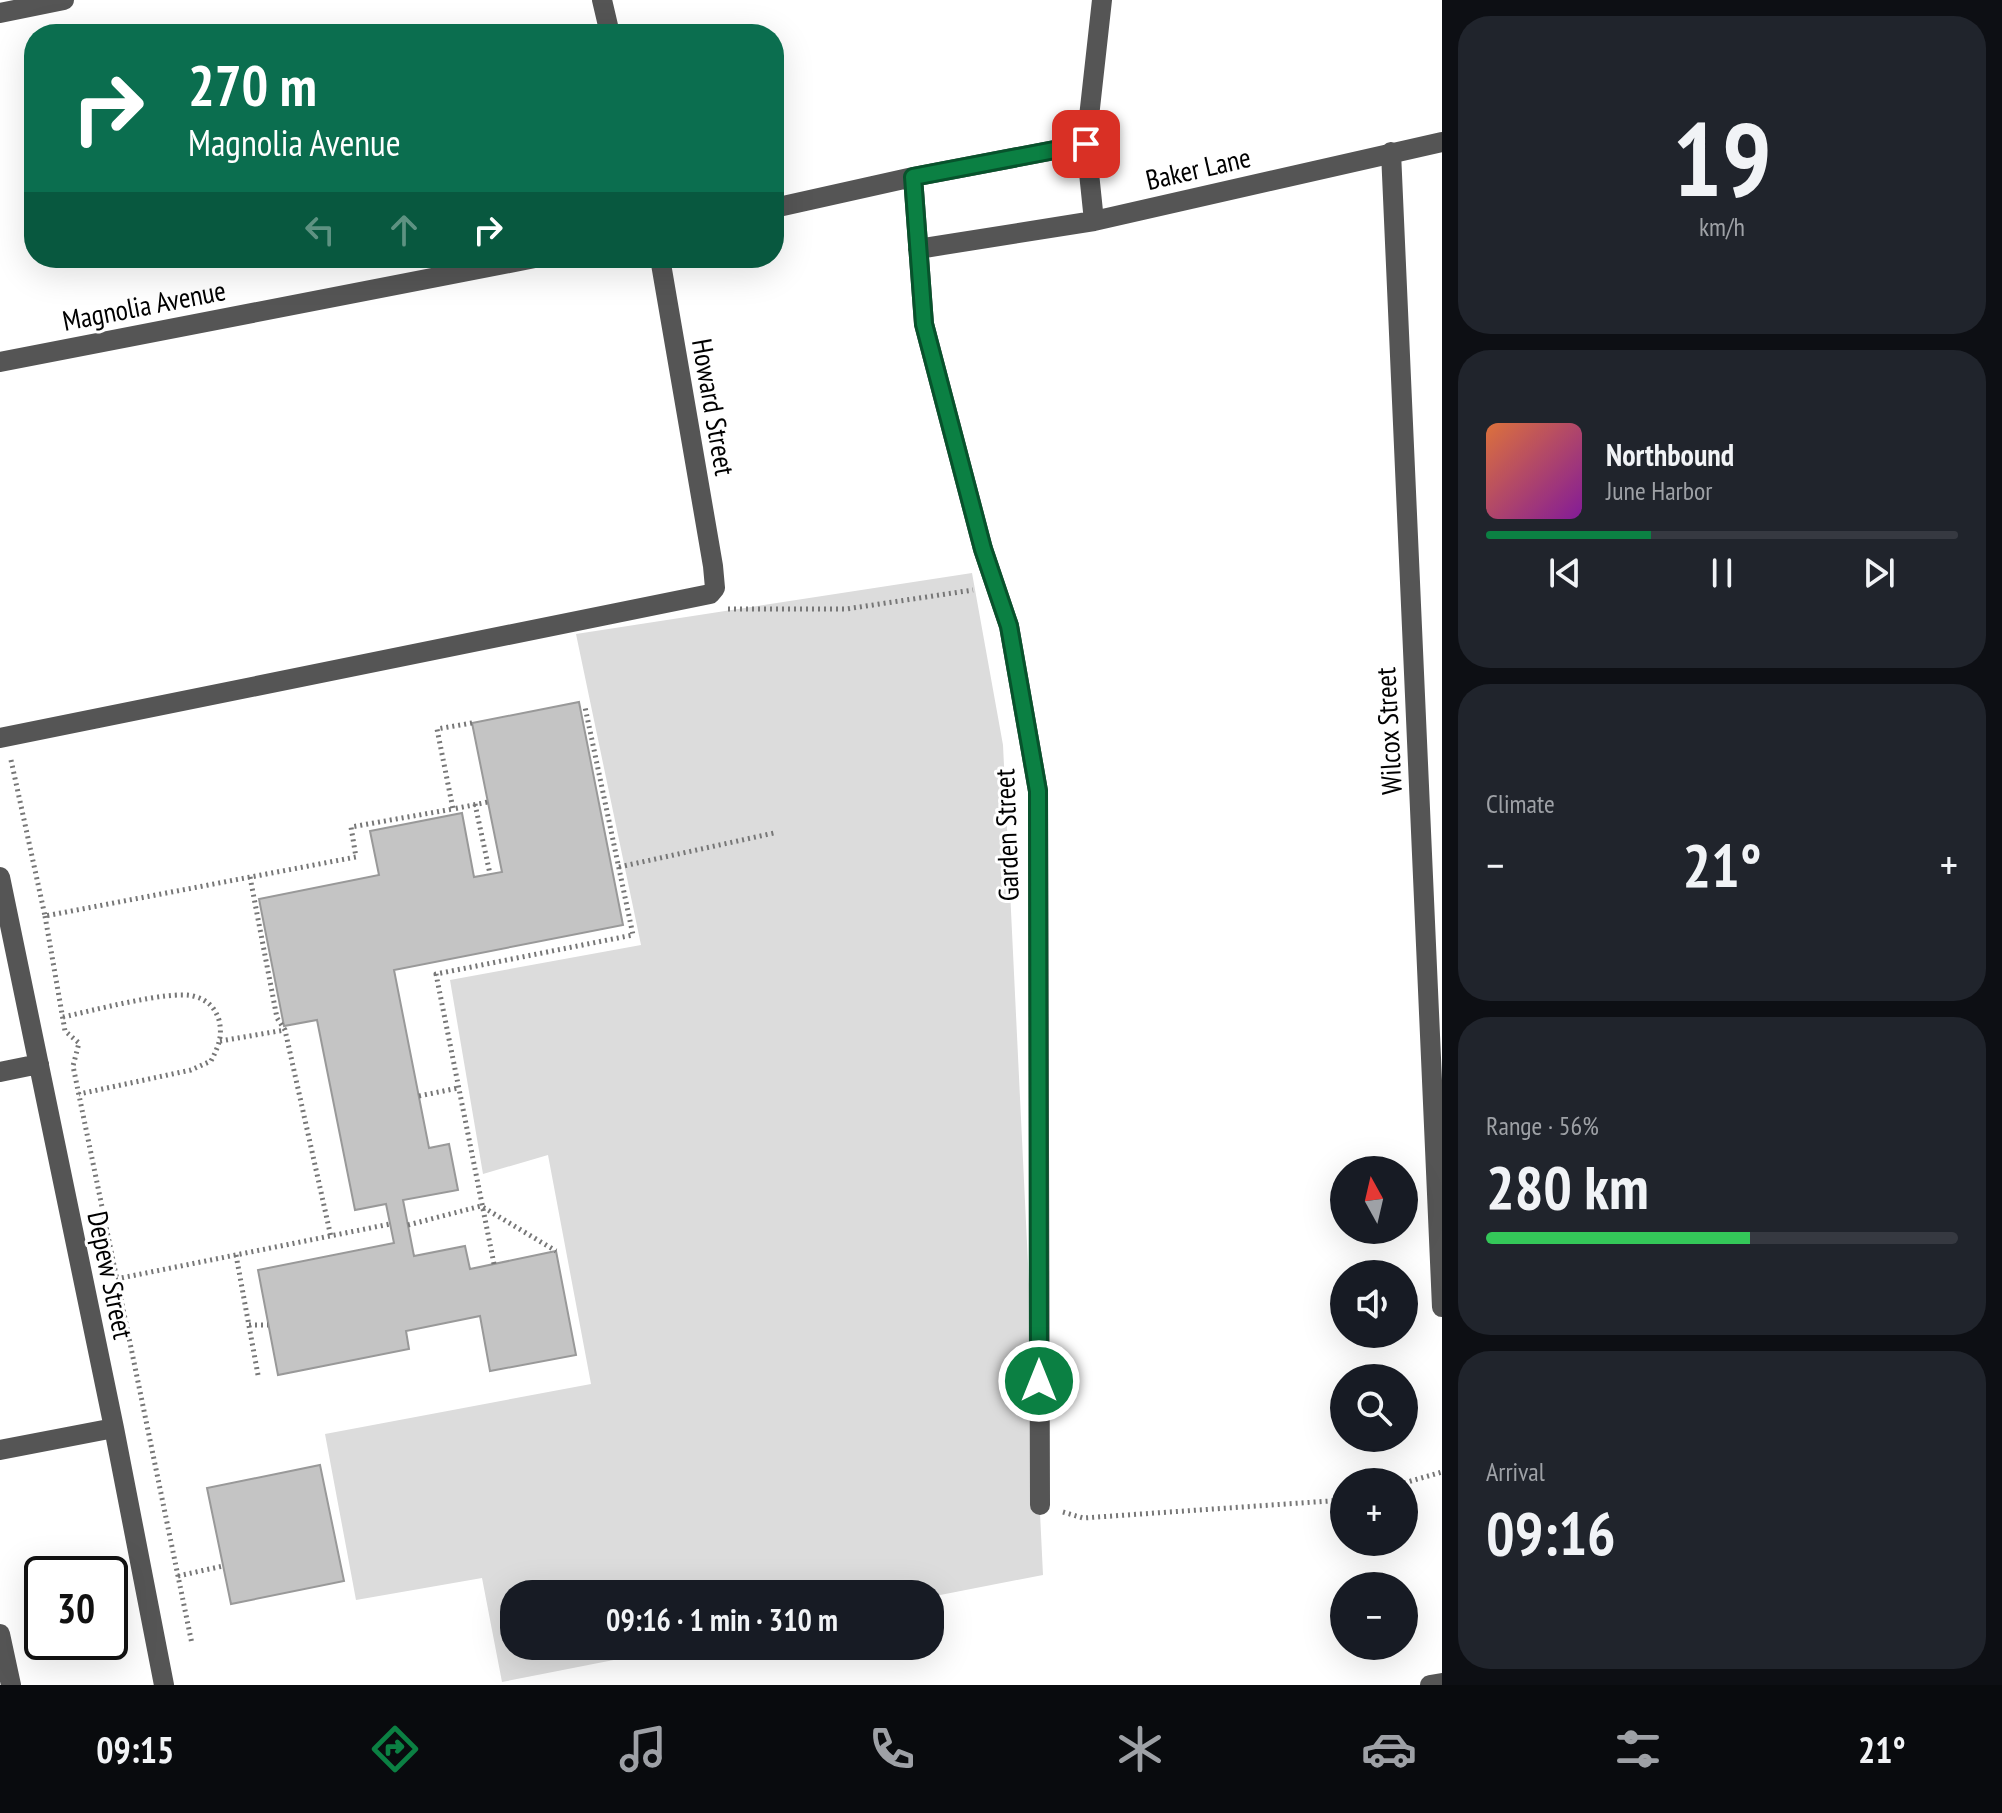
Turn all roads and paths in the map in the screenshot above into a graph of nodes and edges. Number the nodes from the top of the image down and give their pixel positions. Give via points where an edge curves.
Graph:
1 (64, 0) edge
2 (602, 0) edge
3 (1102, 0) edge
4 (0, 13) edge
5 (608, 24) edge
6 (1442, 142) edge
7 (1086, 144) junction
8 (1391, 152) junction
9 (913, 177) junction
10 (784, 206) edge
11 (1094, 221) junction
12 (918, 249) junction
13 (484, 268) edge
14 (662, 268) edge
15 (0, 362) edge
16 (996, 587) junction
17 (702, 598) junction
18 (585, 707) dead end
19 (472, 723) dead end
20 (4, 744) edge
21 (488, 802) dead end
22 (475, 804) junction
23 (453, 809) junction
24 (774, 833) dead end
25 (619, 867) junction
26 (490, 874) dead end
27 (0, 877) edge
28 (250, 877) junction
29 (45, 916) junction
30 (63, 1017) junction
31 (285, 1030) junction
32 (220, 1041) junction
33 (39, 1064) junction
34 (0, 1072) edge
35 (458, 1088) junction
36 (79, 1094) junction
37 (419, 1096) dead end
38 (481, 1206) junction
39 (390, 1224) dead end
40 (408, 1225) dead end
41 (331, 1237) junction
42 (556, 1251) dead end
43 (236, 1255) junction
44 (494, 1264) dead end
45 (116, 1279) junction
46 (1442, 1307) edge
47 (249, 1325) junction
48 (268, 1325) dead end
49 (258, 1375) dead end
50 (114, 1428) junction
51 (0, 1450) edge
52 (1442, 1472) edge
53 (1418, 1479) edge
54 (1330, 1501) edge
55 (1040, 1505) joint
56 (223, 1566) dead end
57 (178, 1576) junction
58 (0, 1634) edge
59 (192, 1644) dead end
60 (1442, 1683) edge
61 (11, 1685) edge
62 (164, 1685) edge
63 (1430, 1685) edge

1 - 4 street
2 - 5 street
3 - 7 street
6 - 8 street, Baker Lane
7 - 9 street
7 - 11 street
8 - 11 street, Baker Lane
8 - 46 street, Wilcox Street
9 - 10 street
9 - 12 street, Garden Street
11 - 12 street, Baker Lane
12 - 16 street, Garden Street via 924,324
13 - 15 street, Magnolia Avenue
14 - 17 street, Howard Street via 713,566 715,588
16 - 17 path via 846,609 709,609
16 - 55 street, Garden Street via 1009,626 1038,791
17 - 20 street via 378,660
18 - 25 path
19 - 23 path via 437,729
20 - 29 path
21 - 22 path
22 - 23 path
22 - 26 path
23 - 28 path via 351,827 356,857
24 - 25 path
25 - 35 path via 633,935 436,974
27 - 33 street, Depew Street
28 - 29 path
28 - 31 path via 277,1018
29 - 30 path
30 - 32 path via 191,995 209,1002 217,1014
30 - 36 path via 65,1031 79,1043 73,1066
31 - 32 path
31 - 41 path
32 - 36 path via 211,1061 191,1070
33 - 34 street
33 - 50 street, Depew Street
35 - 37 path
35 - 38 path
36 - 45 path
38 - 40 path
38 - 42 path
38 - 44 path
39 - 41 path
41 - 43 path
43 - 45 path
43 - 47 path
45 - 57 path
47 - 48 path
47 - 49 path
50 - 51 street
50 - 62 street, Depew Street
52 - 53 path
54 - 55 path via 1083,1518
56 - 57 path
57 - 59 path
58 - 61 street
60 - 63 street

